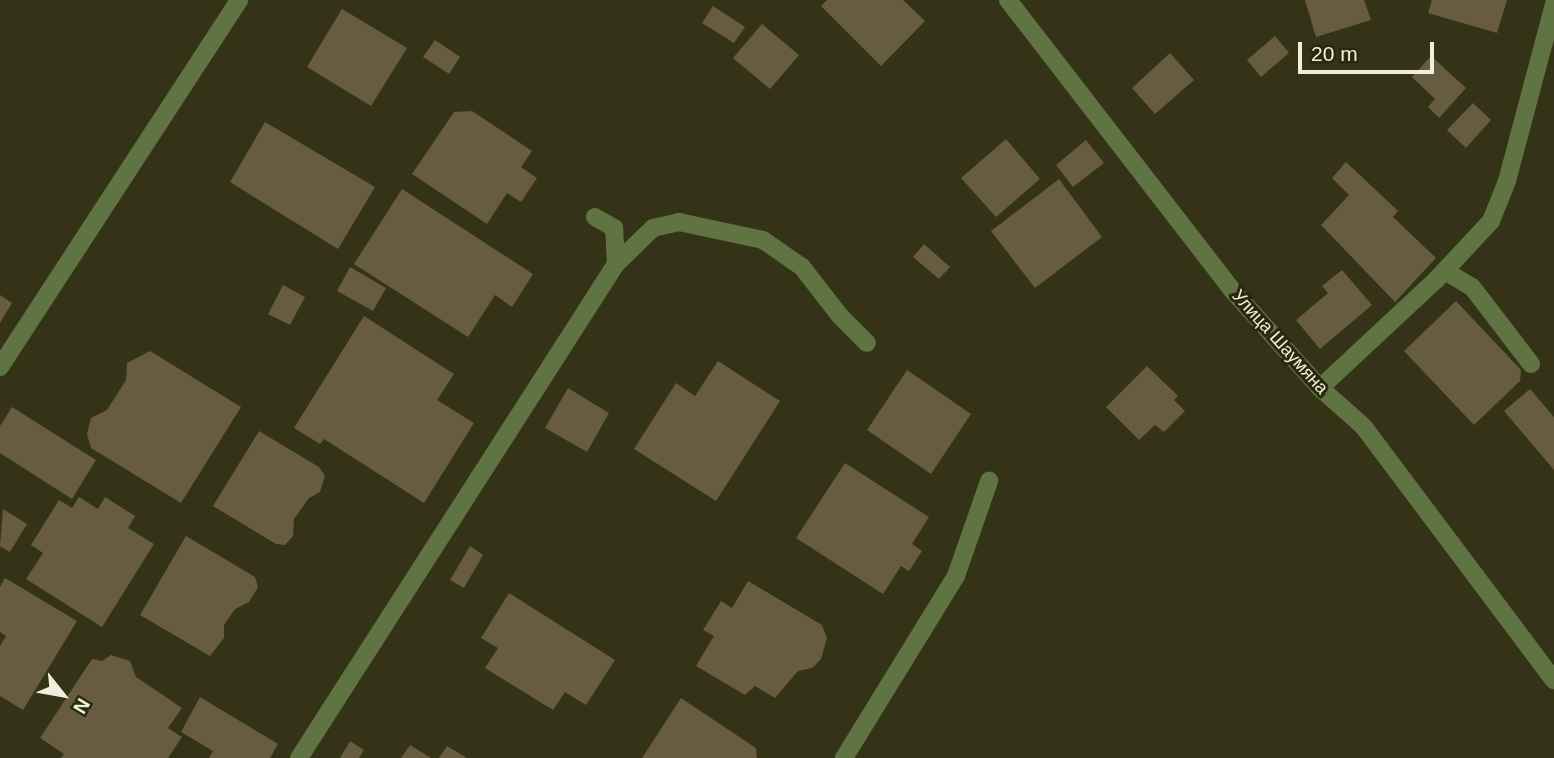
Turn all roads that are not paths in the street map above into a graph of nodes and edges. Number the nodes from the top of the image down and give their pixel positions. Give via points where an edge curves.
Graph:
1 (239, 0) edge
2 (1008, 0) edge
3 (1554, 4) edge
4 (596, 217) dead end
5 (616, 264) junction
6 (1445, 271) junction
7 (867, 343) dead end
8 (1531, 364) dead end
9 (0, 367) edge
10 (1320, 388) junction
11 (989, 481) dead end
12 (1554, 680) edge
13 (299, 758) edge
14 (844, 758) edge

1 - 9 street
2 - 10 street, Улица Шаумяна via 1231,289
3 - 6 street via 1495,211
4 - 5 street via 614,228
5 - 7 street via 653,228 679,222 763,240 802,267 840,317
5 - 13 street
6 - 8 street via 1472,287
6 - 10 street
10 - 12 street, Улица Шаумяна via 1363,426
11 - 14 street via 956,576

